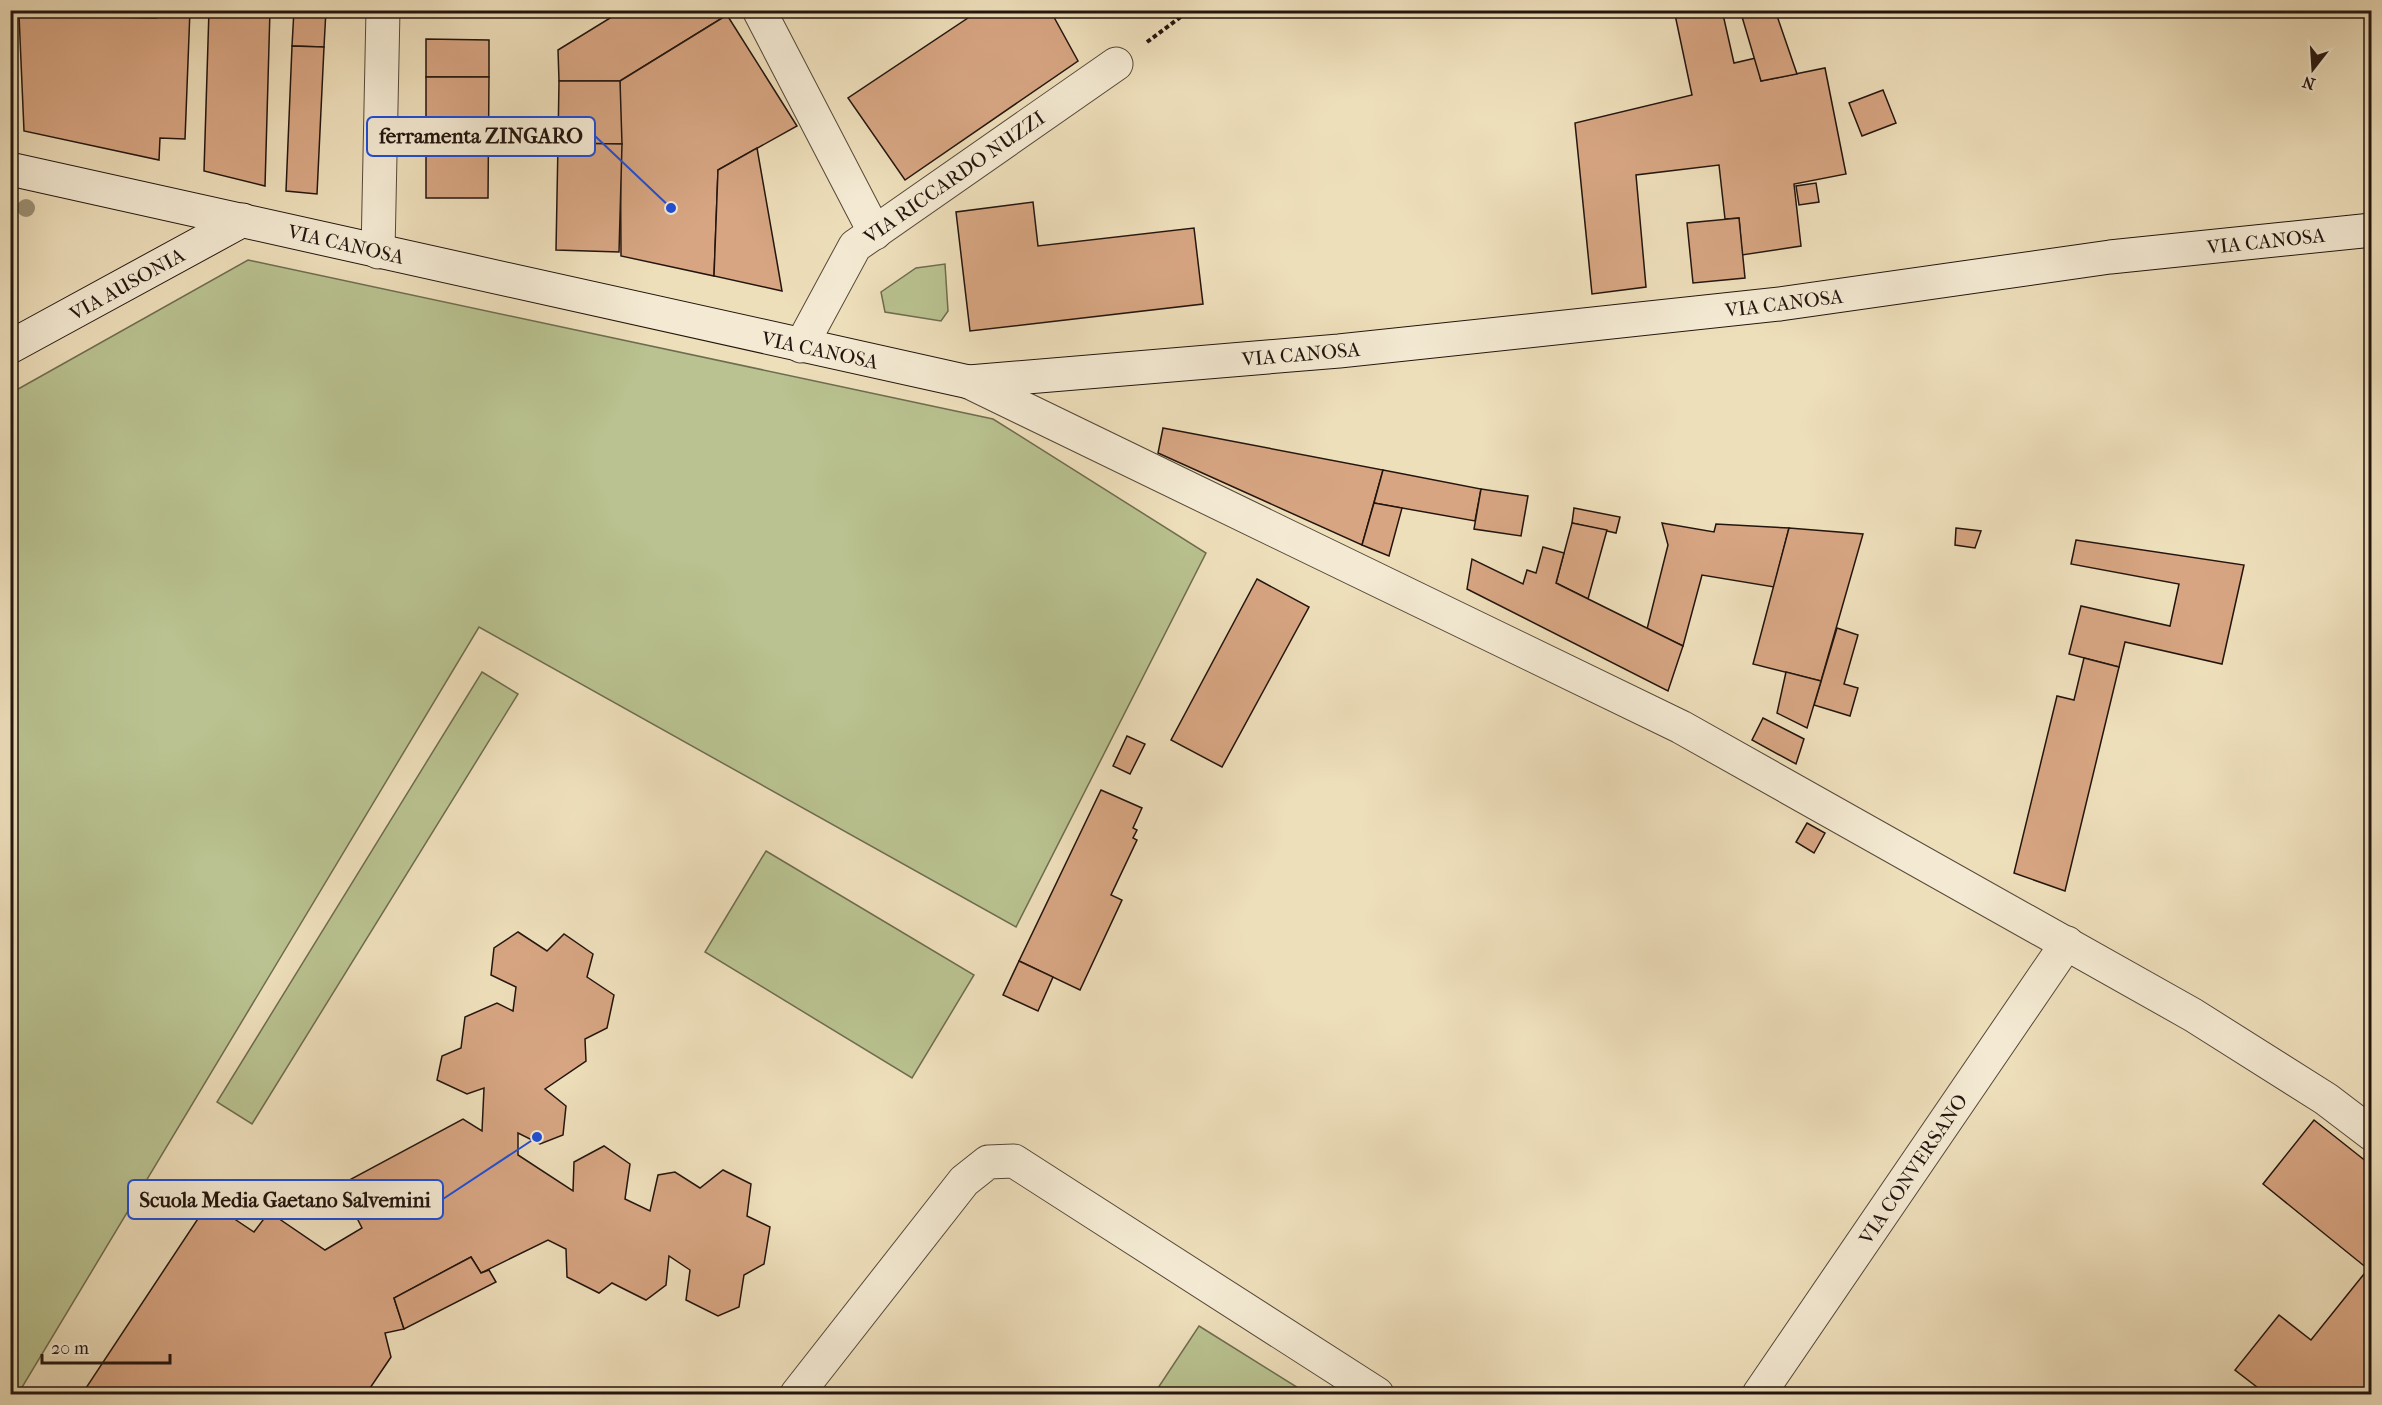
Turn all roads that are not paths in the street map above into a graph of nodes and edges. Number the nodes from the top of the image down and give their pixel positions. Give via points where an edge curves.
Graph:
1 (383, 10) edge
2 (759, 10) edge
3 (1116, 64) road end
4 (10, 169) edge
5 (243, 220) junction
6 (2372, 230) edge
7 (875, 233) junction
8 (378, 252) junction
9 (801, 346) junction
10 (10, 347) edge
11 (969, 382) junction
12 (2067, 943) junction
13 (2372, 1134) edge
14 (797, 1395) edge
15 (1377, 1395) edge
16 (1759, 1395) edge

1 - 8 street
2 - 7 street
3 - 7 street, VIA RICCARDO NUZZI
4 - 5 street, VIA CANOSA
5 - 8 street, VIA CANOSA
5 - 10 street, VIA AUSONIA
6 - 11 street, VIA CANOSA via 2110,257 1780,304 1340,351
7 - 9 street, VIA RICCARDO NUZZI via 855,246
8 - 9 street, VIA CANOSA
9 - 11 street, VIA CANOSA
11 - 12 street via 1681,727
12 - 13 street via 2202,1021 2326,1099
12 - 16 street, VIA CONVERSANO
14 - 15 street via 964,1180 987,1162 1014,1161

